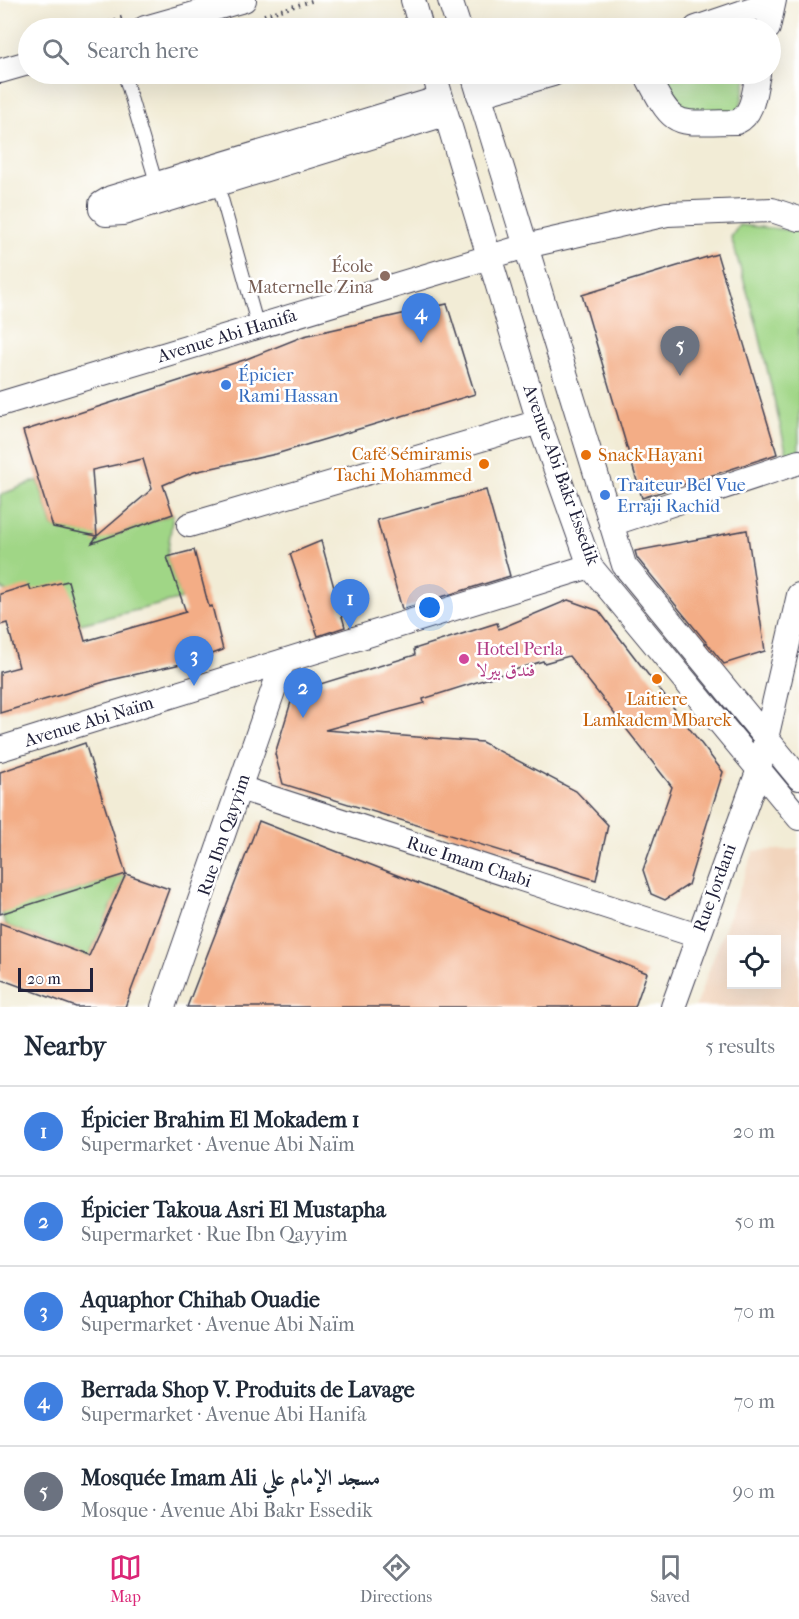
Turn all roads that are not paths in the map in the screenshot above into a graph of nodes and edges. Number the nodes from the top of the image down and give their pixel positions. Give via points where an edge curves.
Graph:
1 (413, 0) edge
2 (450, 0) edge
3 (774, 1) edge
4 (253, 8) edge
5 (199, 18) edge
6 (418, 18) edge
7 (456, 18) edge
8 (725, 18) edge
9 (770, 18) edge
10 (18, 66) edge
11 (0, 71) edge
12 (127, 84) edge
13 (437, 84) edge
14 (476, 84) edge
15 (651, 84) edge
16 (756, 84) edge
17 (443, 106) junction
18 (216, 176) junction
19 (159, 194) joint
20 (799, 219) edge
21 (526, 246) junction
22 (489, 258) junction
23 (258, 327) junction
24 (0, 404) edge
25 (539, 422) junction
26 (799, 462) edge
27 (611, 524) junction
28 (189, 525) dead end
29 (590, 566) junction
30 (799, 595) edge
31 (283, 662) junction
32 (766, 738) junction
33 (0, 749) edge
34 (759, 769) junction
35 (799, 778) edge
36 (240, 789) junction
37 (799, 818) edge
38 (698, 936) junction
39 (163, 1007) edge
40 (673, 1007) edge

1 - 6 street
2 - 7 street
3 - 8 street
3 - 9 street
4 - 5 street
10 - 11 street
12 - 19 lane
13 - 17 street, Avenue Abi Bakr Essedik
14 - 21 street, Avenue Abi Bakr Essedik
15 - 16 street via 666,111 683,122 744,119
17 - 18 street
17 - 22 street, Avenue Abi Bakr Essedik
18 - 19 street
18 - 23 lane
20 - 21 street via 772,210 668,214
21 - 22 street, Avenue Abi Hanifa
21 - 27 street, Avenue Abi Bakr Essedik
22 - 23 street, Avenue Abi Hanifa
22 - 25 street, Avenue Abi Bakr Essedik
23 - 24 street, Avenue Abi Hanifa
25 - 28 street
25 - 29 street, Avenue Abi Bakr Essedik
26 - 27 street
27 - 32 street, Avenue Abi Bakr Essedik via 624,565
29 - 31 street, Avenue Abi Naïm
29 - 34 street, Avenue Abi Bakr Essedik
30 - 32 street, Rue Jordani
31 - 33 street, Avenue Abi Naïm
31 - 36 street, Rue Ibn Qayyim
32 - 34 street, Rue Jordani
32 - 35 street, Avenue Abi Bakr Essedik
34 - 37 street, Avenue Abi Bakr Essedik
34 - 38 street, Rue Jordani
36 - 38 street, Rue Imam Chabi
36 - 39 street, Rue Ibn Qayyim
38 - 40 street, Rue Jordani

